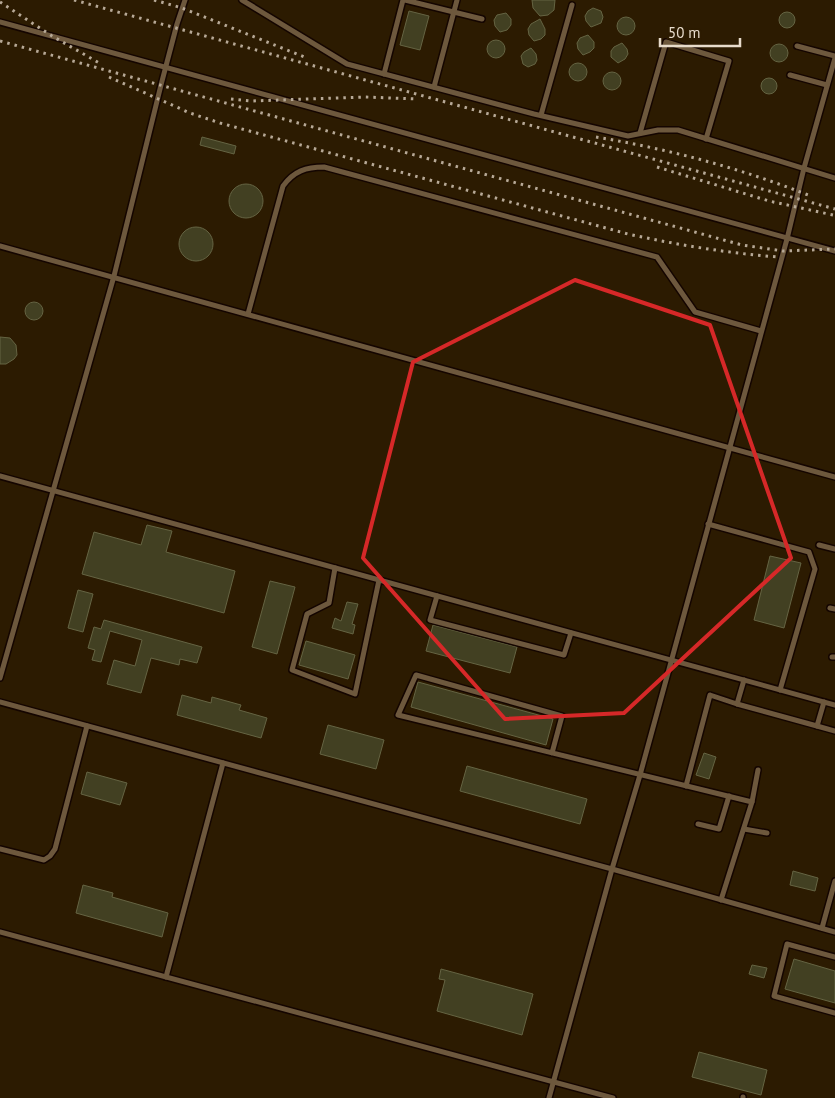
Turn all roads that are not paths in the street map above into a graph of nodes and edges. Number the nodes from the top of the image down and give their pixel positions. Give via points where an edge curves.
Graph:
1 (186, 0) edge
2 (242, 0) edge
3 (404, 0) edge
4 (457, 0) edge
5 (572, 5) dead end
6 (454, 11) junction
7 (482, 19) dead end
8 (0, 22) edge
9 (797, 46) dead end
10 (835, 57) edge
11 (166, 68) junction
12 (384, 74) junction
13 (790, 75) dead end
14 (827, 85) junction
15 (434, 87) junction
16 (540, 115) junction
17 (640, 133) junction
18 (706, 139) junction
19 (804, 168) junction
20 (835, 178) edge
21 (787, 239) junction
22 (0, 246) edge
23 (835, 251) edge
24 (114, 276) junction
25 (248, 314) junction
26 (761, 331) junction
27 (729, 448) junction
28 (0, 476) edge
29 (835, 477) edge
30 (52, 491) junction
31 (708, 524) junction
32 (819, 545) dead end
33 (835, 549) edge
34 (335, 568) junction
35 (379, 580) junction
36 (437, 596) junction
37 (571, 633) junction
38 (671, 660) junction
39 (0, 678) edge
40 (744, 680) junction
41 (780, 690) junction
42 (0, 702) edge
43 (824, 702) junction
44 (738, 704) junction
45 (835, 705) edge
46 (87, 726) junction
47 (817, 726) junction
48 (835, 731) edge
49 (552, 753) junction
50 (222, 762) junction
51 (758, 770) dead end
52 (640, 775) junction
53 (686, 786) junction
54 (729, 796) junction
55 (752, 802) junction
56 (698, 824) dead end
57 (744, 829) junction
58 (767, 833) dead end
59 (0, 849) edge
60 (612, 869) junction
61 (835, 881) edge
62 (721, 900) junction
63 (822, 928) junction
64 (0, 932) edge
65 (835, 932) edge
66 (835, 958) edge
67 (166, 977) junction
68 (835, 1013) edge
69 (553, 1082) junction
70 (549, 1098) edge
71 (613, 1098) edge

1 - 11 lane
2 - 12 lane via 347,64
3 - 6 lane
3 - 12 lane
4 - 6 lane
5 - 16 lane
6 - 7 lane
6 - 15 lane
8 - 11 lane
9 - 10 lane
10 - 14 lane
11 - 21 lane
11 - 24 lane
12 - 15 lane
13 - 14 lane
14 - 19 lane
15 - 16 lane
16 - 17 lane via 628,136
17 - 18 lane via 678,130
17 - 18 lane via 666,42 729,61
18 - 19 lane
19 - 20 lane
19 - 21 lane
21 - 23 lane
21 - 26 lane
22 - 24 lane
24 - 25 lane
24 - 30 lane
25 - 26 lane via 283,186 300,170 324,167 657,257 695,312
25 - 27 lane
26 - 27 lane
27 - 29 lane
27 - 31 lane
28 - 30 lane
30 - 34 lane
30 - 39 lane
31 - 38 lane
31 - 41 lane via 809,552 815,569
32 - 33 lane
34 - 35 lane
34 - 35 lane via 329,603 307,614 292,670 355,694
35 - 36 lane
36 - 37 lane
36 - 37 lane via 430,620 564,655
37 - 38 lane
38 - 40 lane
38 - 52 lane
40 - 41 lane
40 - 44 lane
41 - 43 lane
42 - 46 lane
43 - 45 lane
43 - 47 lane
44 - 47 lane
44 - 53 lane via 710,695
46 - 50 lane
46 - 59 lane via 55,849 44,860
47 - 48 lane
49 - 49 lane via 523,746 398,715 416,675 562,716
49 - 52 lane
50 - 60 lane
50 - 67 lane
51 - 55 lane
52 - 53 lane
52 - 60 lane
53 - 54 lane
54 - 55 lane
54 - 56 lane via 718,829
55 - 57 lane
57 - 58 lane
57 - 62 lane
60 - 62 lane
60 - 69 lane
61 - 63 lane
62 - 63 lane
63 - 65 lane
64 - 67 lane
66 - 68 lane via 786,944 774,996
67 - 69 lane
69 - 70 lane
69 - 71 lane

